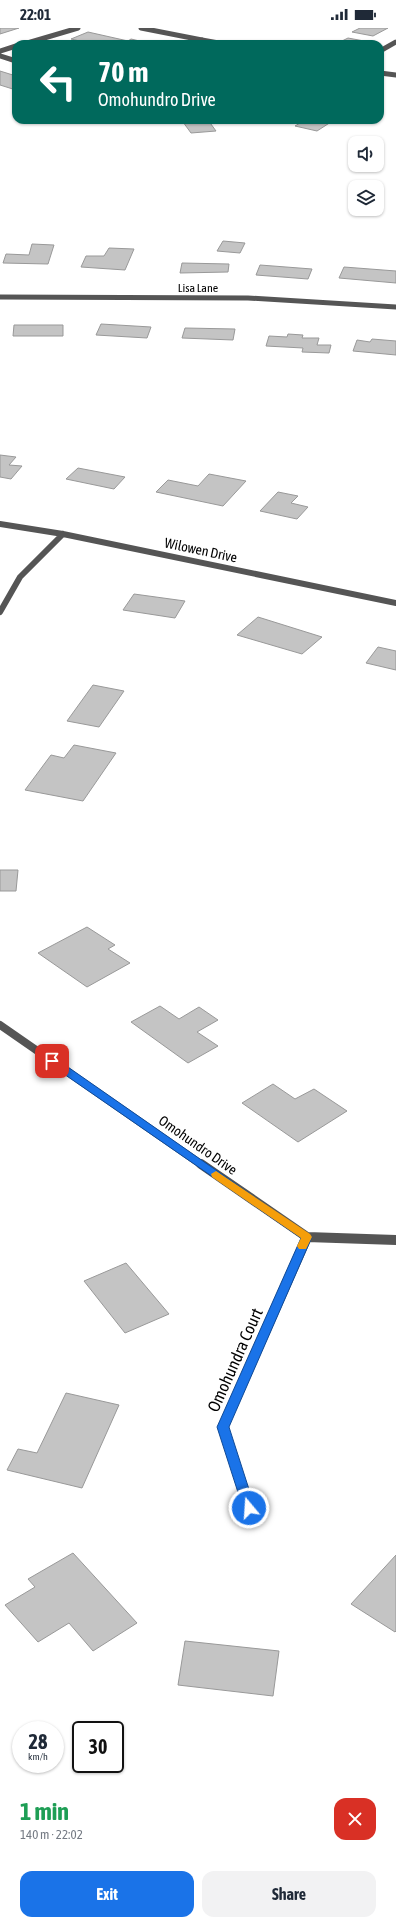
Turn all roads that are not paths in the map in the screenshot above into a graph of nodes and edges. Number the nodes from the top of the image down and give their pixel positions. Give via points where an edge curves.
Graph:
1 (78, 28) edge
2 (141, 28) edge
3 (38, 40) edge
4 (202, 40) edge
5 (396, 42) edge
6 (12, 47) edge
7 (384, 49) edge
8 (0, 51) edge
9 (0, 56) edge
10 (12, 60) edge
11 (384, 74) edge
12 (396, 75) edge
13 (0, 297) edge
14 (396, 307) edge
15 (0, 524) edge
16 (63, 534) junction
17 (396, 603) edge
18 (0, 612) edge
19 (0, 1025) edge
20 (307, 1237) junction
21 (396, 1240) edge
22 (253, 1521) dead end

1 - 3 street
2 - 4 street
5 - 7 street
6 - 8 street
9 - 10 street
11 - 12 street
13 - 14 street, Lisa Lane via 251,298
15 - 16 street, Wilowen Drive
16 - 17 street, Wilowen Drive
16 - 18 street via 20,577
19 - 20 street, Omohundro Drive
20 - 21 street
20 - 22 street, Omohundra Court via 223,1427

